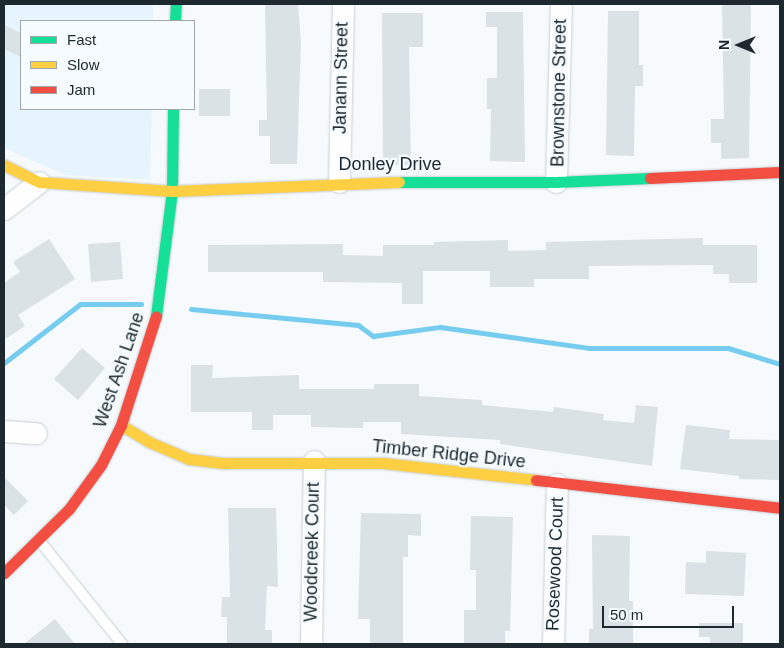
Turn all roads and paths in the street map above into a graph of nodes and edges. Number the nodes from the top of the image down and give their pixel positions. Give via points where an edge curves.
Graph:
1 (163, 4) edge
2 (176, 4) edge
3 (343, 4) edge
4 (561, 4) edge
5 (175, 20) edge
6 (173, 110) edge
7 (4, 165) edge
8 (780, 172) edge
9 (39, 182) junction
10 (339, 182) junction
11 (556, 182) junction
12 (172, 190) junction
13 (4, 209) edge
14 (121, 425) junction
15 (4, 431) edge
16 (36, 433) dead end
17 (314, 461) junction
18 (557, 484) junction
19 (780, 508) edge
20 (39, 540) junction
21 (4, 573) edge
22 (122, 644) edge
23 (311, 644) edge
24 (553, 644) edge

1 - 2 lane
2 - 5 street
3 - 10 street, Janann Street
4 - 11 street, Brownstone Street
6 - 12 street, West Ash Lane
7 - 9 street, Donley Drive
8 - 11 street, Donley Drive
9 - 12 street, Donley Drive
9 - 13 street
10 - 11 street, Donley Drive
10 - 12 street, Donley Drive via 217,191
12 - 14 street, West Ash Lane via 159,306
14 - 17 street, Timber Ridge Drive via 149,442 189,459 262,465
14 - 20 street, West Ash Lane via 101,465 69,509
15 - 16 street
17 - 18 street, Timber Ridge Drive via 383,463
17 - 23 street, Woodcreek Court
18 - 19 street, Timber Ridge Drive
18 - 24 street, Rosewood Court
20 - 21 street, West Ash Lane
20 - 22 lane

